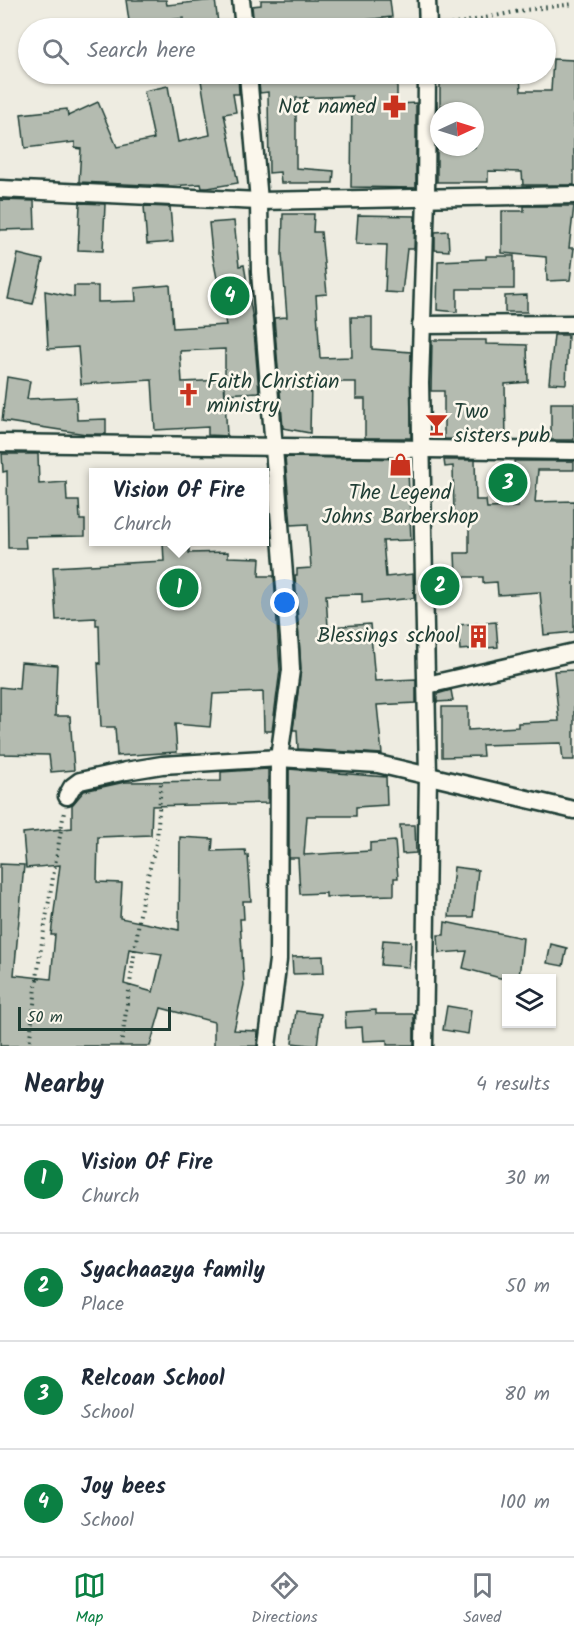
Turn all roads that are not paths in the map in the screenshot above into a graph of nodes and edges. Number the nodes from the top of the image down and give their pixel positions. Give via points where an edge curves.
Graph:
1 (241, 0) edge
2 (427, 0) edge
3 (243, 18) edge
4 (428, 18) edge
5 (249, 84) edge
6 (427, 84) edge
7 (0, 189) edge
8 (574, 195) edge
9 (426, 198) junction
10 (259, 201) junction
11 (574, 324) edge
12 (421, 325) junction
13 (0, 443) edge
14 (274, 445) junction
15 (422, 450) junction
16 (574, 451) edge
17 (574, 652) edge
18 (427, 685) junction
19 (279, 758) junction
20 (429, 775) junction
21 (67, 796) road end
22 (574, 810) edge
23 (267, 1046) edge
24 (424, 1046) edge

1 - 3 street
2 - 4 street
5 - 10 street
6 - 9 street
7 - 10 street
8 - 9 street
9 - 10 street
9 - 12 street
10 - 14 street via 260,272
11 - 12 street
12 - 15 street
13 - 14 street
14 - 15 street
14 - 19 street via 291,670
15 - 16 street
15 - 18 street
17 - 18 street
18 - 20 street
19 - 20 street via 378,764
19 - 21 street via 162,765 80,781
19 - 23 street via 278,960
20 - 22 street
20 - 24 street

